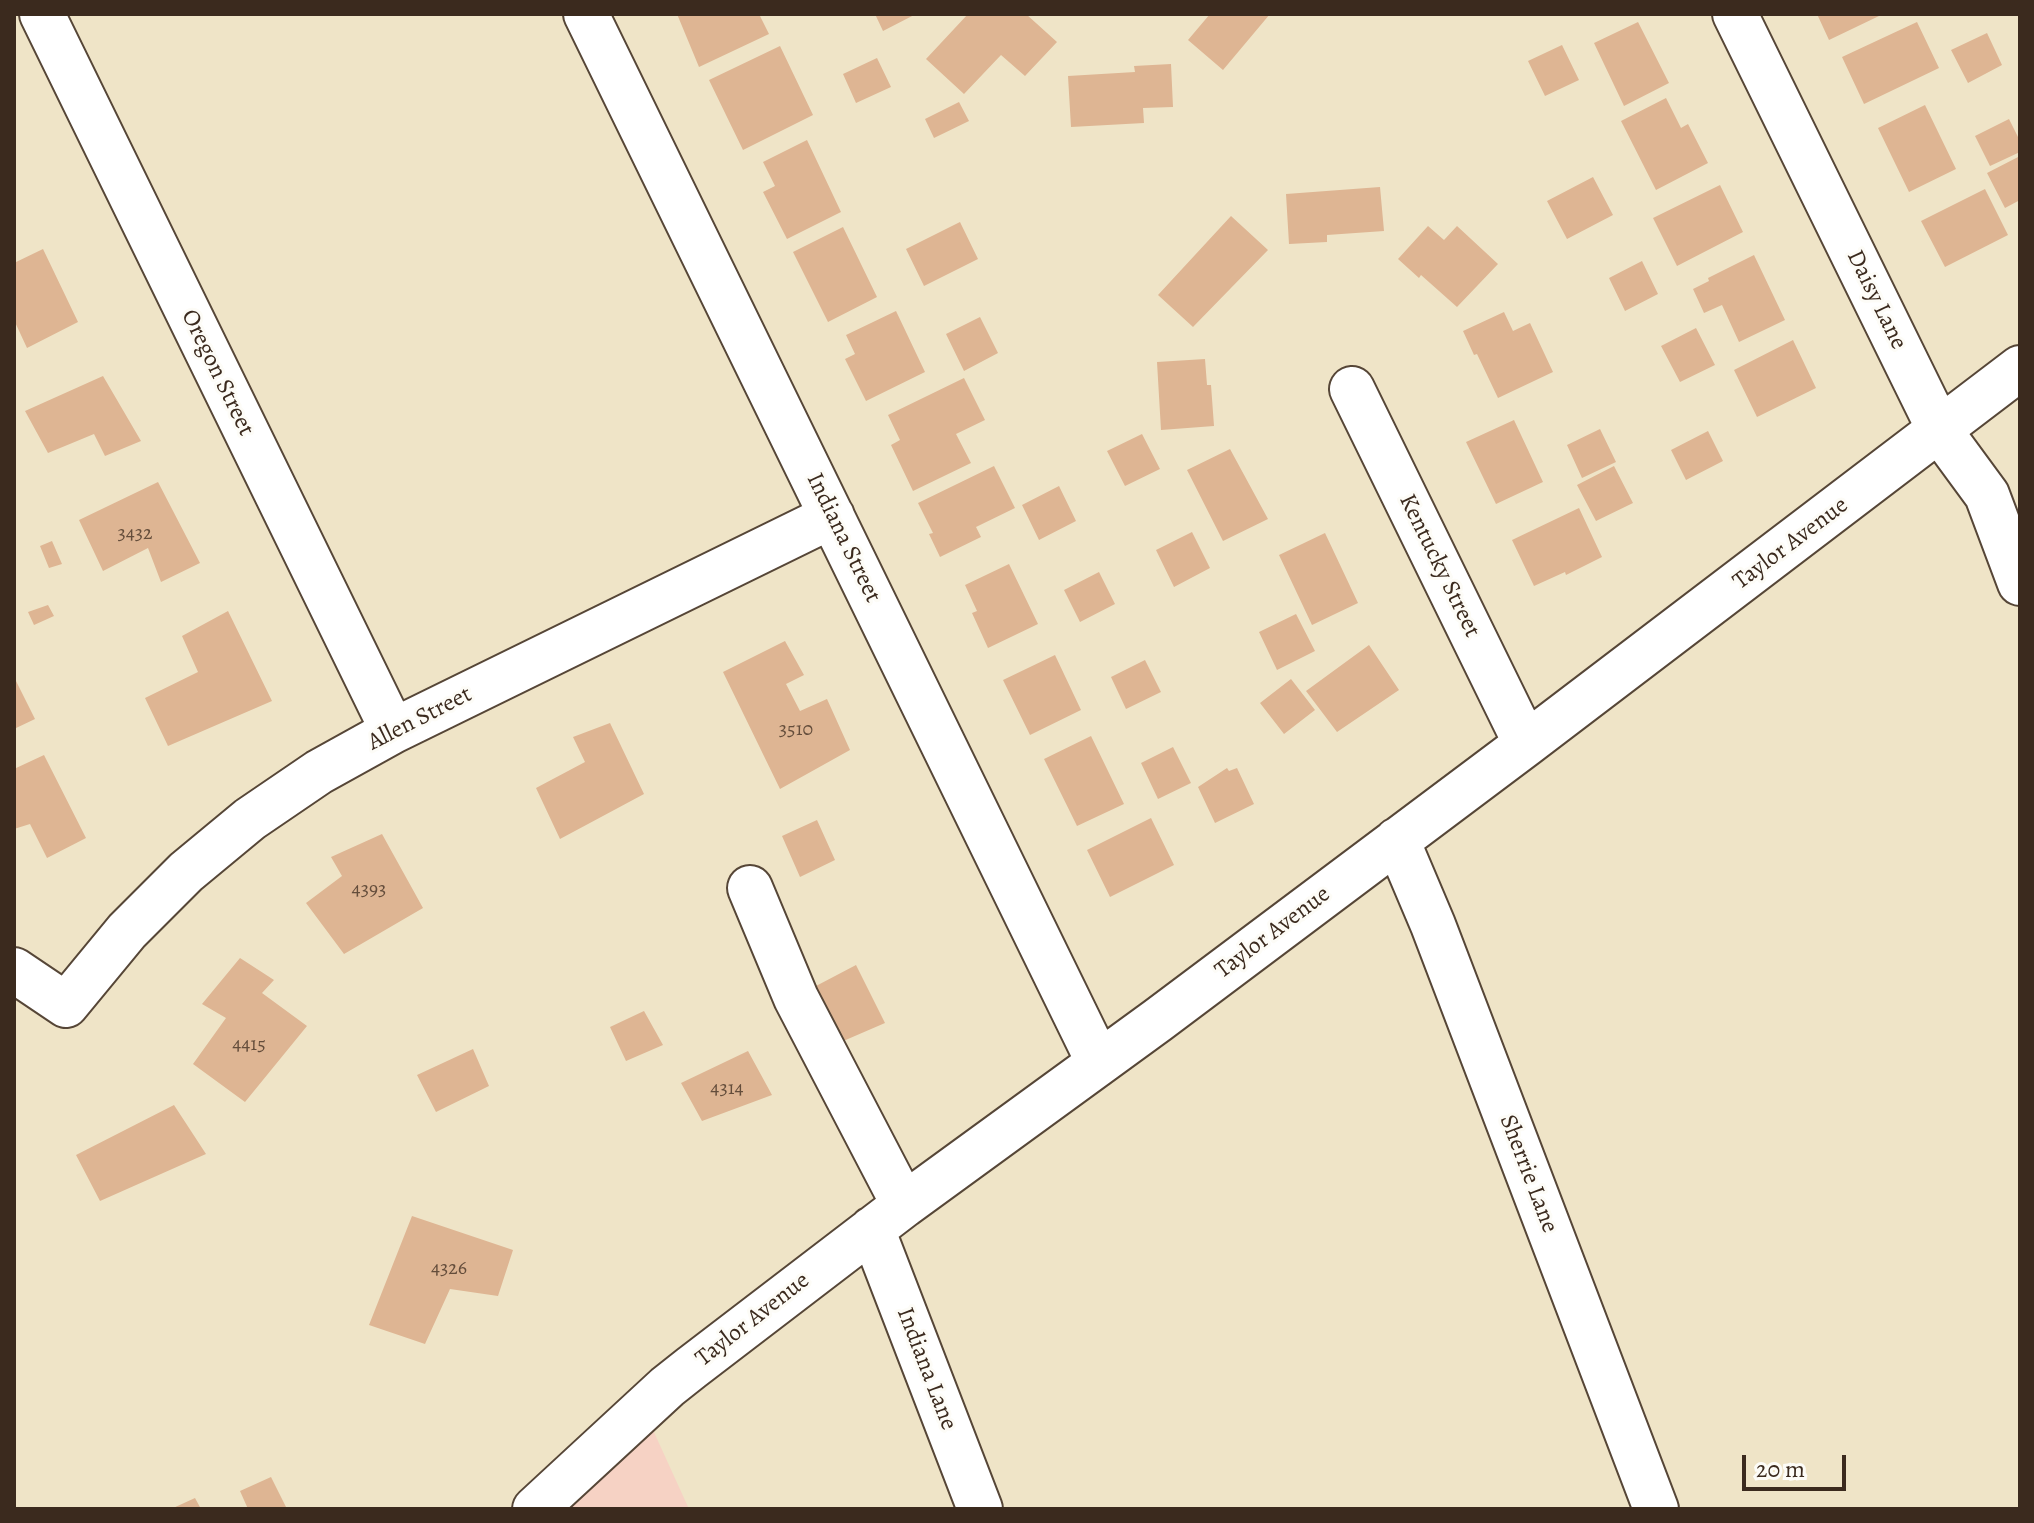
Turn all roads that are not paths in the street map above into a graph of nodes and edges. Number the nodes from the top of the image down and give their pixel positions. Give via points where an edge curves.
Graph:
1 (42, 14) edge
2 (586, 14) edge
3 (1735, 14) edge
4 (2020, 368) edge
5 (1352, 389) dead end
6 (1940, 431) junction
7 (832, 516) junction
8 (2020, 583) edge
9 (393, 731) junction
10 (1526, 744) junction
11 (1397, 840) junction
12 (750, 888) dead end
13 (14, 970) edge
14 (1099, 1063) junction
15 (888, 1217) junction
16 (535, 1509) edge
17 (980, 1509) edge
18 (1656, 1509) edge

1 - 9 street, Oregon Street
2 - 7 street, Indiana Street
3 - 6 street, Daisy Lane
4 - 6 street, Taylor Avenue
5 - 10 street, Kentucky Street
6 - 8 street, Daisy Lane via 1987,495
6 - 10 street, Taylor Avenue
7 - 9 street, Allen Street
7 - 14 street, Indiana Street
9 - 13 street, Allen Street via 319,772 197,863 127,931 66,1005
10 - 11 street, Taylor Avenue
11 - 14 street, Taylor Avenue
11 - 18 street, Sherrie Lane
12 - 15 street, Indiana Lane
14 - 15 street, Taylor Avenue
15 - 16 street, Taylor Avenue via 667,1387
15 - 17 street, Indiana Lane

